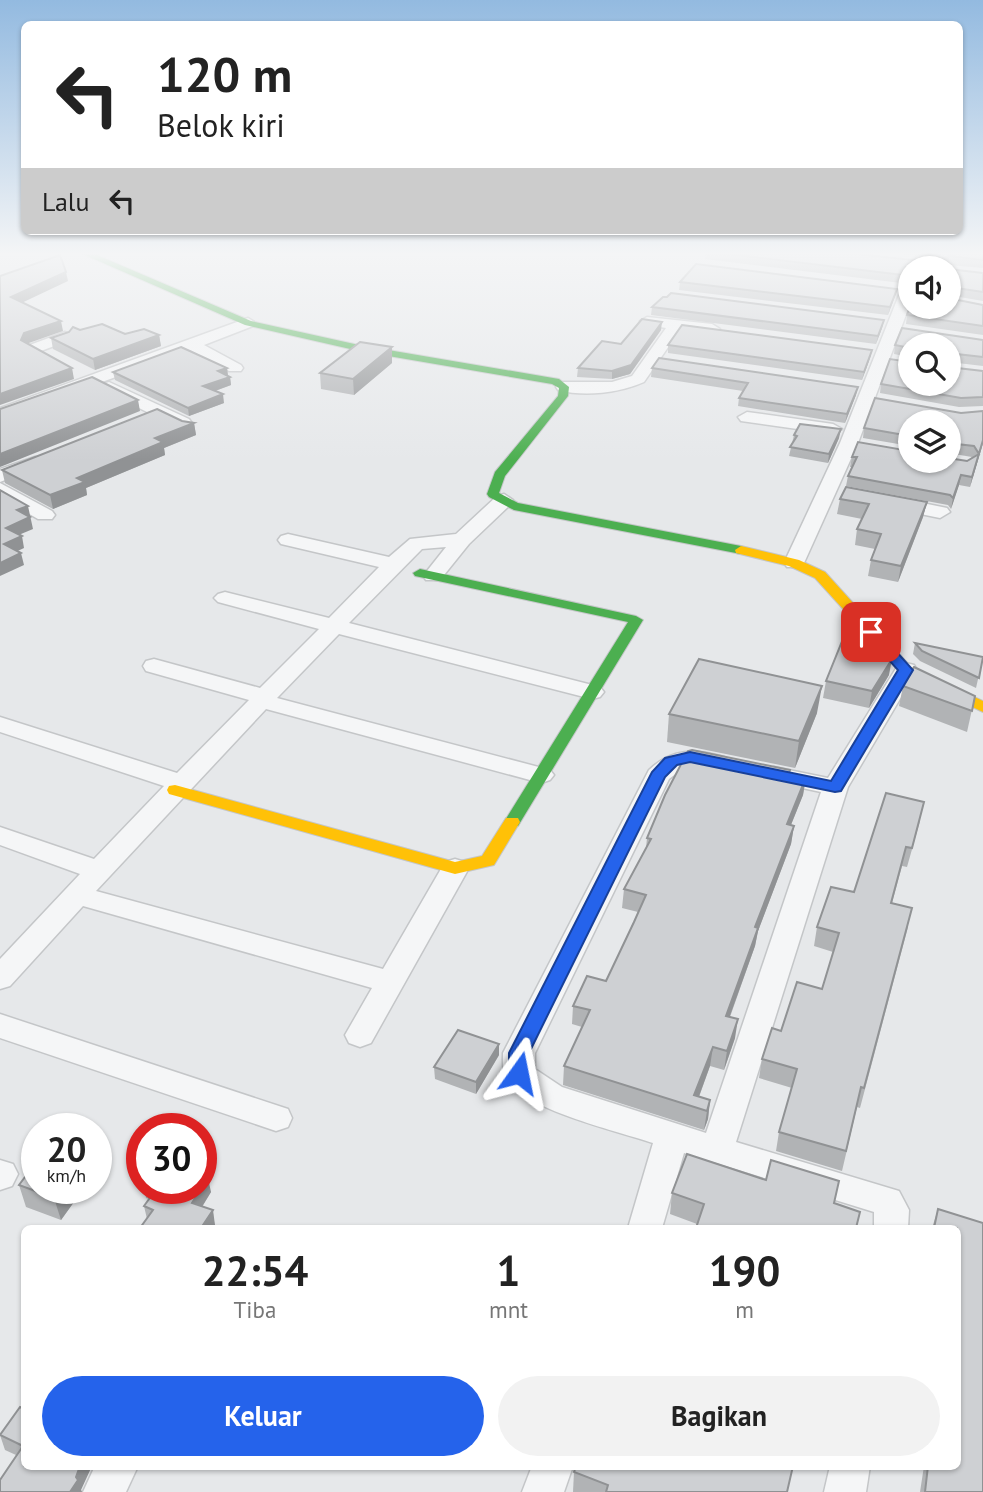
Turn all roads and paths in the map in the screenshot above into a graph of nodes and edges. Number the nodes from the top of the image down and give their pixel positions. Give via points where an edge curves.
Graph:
1 (245, 322) edge
2 (652, 322) edge
3 (895, 322) edge
4 (248, 323) junction
5 (676, 325) junction
6 (731, 332) edge
7 (65, 337) edge
8 (191, 344) junction
9 (877, 354) junction
10 (898, 361) edge
11 (235, 368) dead end
12 (92, 379) junction
13 (564, 387) junction
14 (2, 412) edge
15 (159, 412) junction
16 (747, 417) dead end
17 (135, 422) edge
18 (191, 427) edge
19 (855, 440) junction
20 (49, 456) edge
21 (0, 476) edge
22 (0, 489) edge
23 (827, 490) junction
24 (852, 495) edge
25 (504, 500) junction
26 (877, 500) edge
27 (940, 512) dead end
28 (45, 515) dead end
29 (288, 540) dead end
30 (462, 540) junction
31 (794, 563) junction
32 (394, 564) junction
33 (427, 574) joint
34 (225, 598) dead end
35 (333, 628) junction
36 (154, 666) dead end
37 (906, 670) junction
38 (592, 692) junction
39 (264, 699) junction
40 (983, 707) edge
41 (0, 724) edge
42 (541, 775) junction
43 (178, 787) junction
44 (835, 787) junction
45 (0, 836) edge
46 (455, 868) junction
47 (99, 871) junction
48 (77, 895) junction
49 (0, 978) edge
50 (391, 982) junction
51 (0, 1026) edge
52 (360, 1035) dead end
53 (276, 1118) dead end
54 (672, 1136) junction
55 (717, 1150) junction
56 (646, 1225) edge
57 (891, 1225) edge
58 (116, 1470) edge
59 (551, 1470) edge
60 (849, 1470) edge
61 (104, 1492) edge
62 (543, 1492) edge
63 (845, 1492) edge

1 - 4 street
2 - 5 street
3 - 9 street
4 - 8 street
4 - 13 street via 359,348 537,377
5 - 6 street
5 - 13 street via 659,359 638,379 623,385
7 - 12 street via 33,348
8 - 11 street
8 - 12 street
9 - 10 street
9 - 19 street
12 - 14 street
12 - 15 street
13 - 25 street via 563,396 499,475 493,494
15 - 17 street
15 - 18 street
16 - 19 street
19 - 23 street
20 - 21 street
22 - 28 street
23 - 24 street
23 - 31 street
25 - 30 street
25 - 31 street via 514,506
26 - 27 street
29 - 32 street
30 - 32 street via 417,543
30 - 33 street
31 - 37 street via 820,575
32 - 35 street
33 - 38 street via 636,620
34 - 35 street
35 - 38 street
35 - 39 street
36 - 39 street
37 - 40 street
37 - 44 street
38 - 42 street
39 - 42 street
39 - 43 street
41 - 43 street
42 - 46 street via 488,861
43 - 46 street
43 - 47 street
44 - 54 street via 690,757 671,761 658,775 519,1053 519,1073 551,1096
44 - 55 street
45 - 47 street
46 - 50 street
47 - 48 street
48 - 49 street
48 - 50 street
50 - 52 street
51 - 53 street
54 - 55 street
54 - 56 street
55 - 57 street via 887,1202
58 - 61 street
59 - 62 street
60 - 63 street

